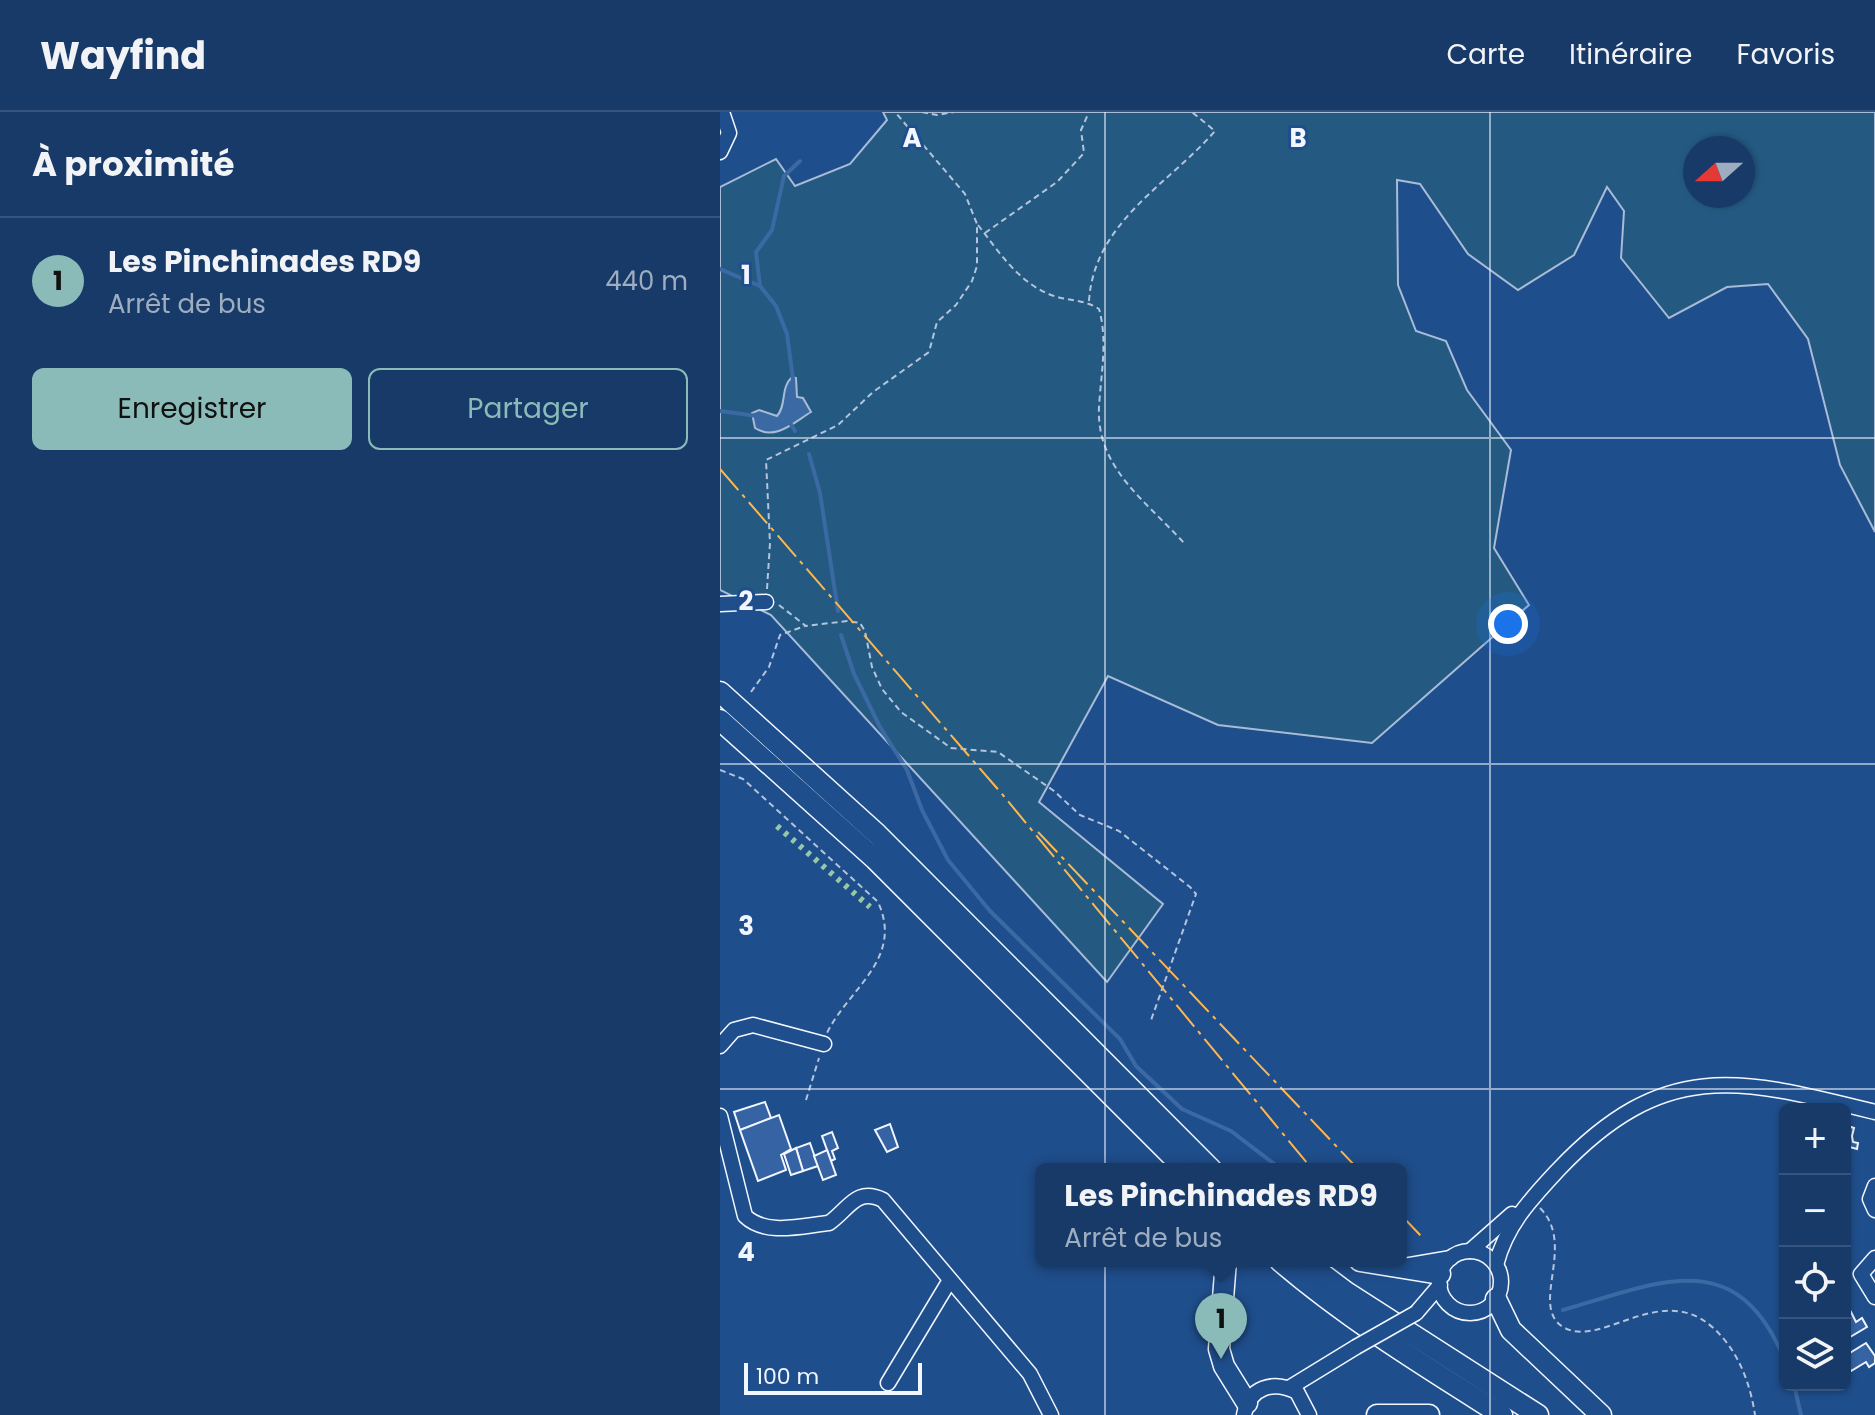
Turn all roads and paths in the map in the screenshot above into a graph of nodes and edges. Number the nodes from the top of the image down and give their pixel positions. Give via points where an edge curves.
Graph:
1 (722, 112) edge
2 (922, 112) edge
3 (954, 112) edge
4 (1089, 112) edge
5 (1192, 112) edge
6 (897, 113) edge
7 (720, 152) edge
8 (977, 224) junction
9 (984, 234) junction
10 (1089, 302) junction
11 (1184, 543) dead end
12 (766, 602) junction
13 (720, 604) edge
14 (806, 626) junction
15 (720, 692) edge
16 (751, 692) dead end
17 (720, 720) edge
18 (720, 770) edge
19 (1022, 1009) junction
20 (1150, 1023) dead end
21 (824, 1044) junction
22 (720, 1046) edge
23 (1102, 1060) junction
24 (806, 1100) dead end
25 (1875, 1112) edge
26 (720, 1116) edge
27 (1164, 1163) edge
28 (1179, 1163) edge
29 (1205, 1163) edge
30 (1215, 1163) edge
31 (1875, 1186) edge
32 (1531, 1199) junction
33 (1875, 1210) edge
34 (1875, 1258) edge
35 (1452, 1264) junction
36 (1496, 1265) junction
37 (1226, 1267) edge
38 (1287, 1267) edge
39 (1313, 1267) edge
40 (1407, 1267) edge
41 (950, 1280) junction
42 (1875, 1297) edge
43 (1496, 1299) junction
44 (1452, 1307) junction
45 (1418, 1311) junction
46 (1326, 1368) junction
47 (888, 1383) dead end
48 (1289, 1388) junction
49 (1245, 1409) edge
50 (1308, 1409) edge
51 (1051, 1415) edge
52 (1377, 1415) edge
53 (1429, 1415) edge
54 (1502, 1415) edge
55 (1538, 1415) edge
56 (1601, 1415) edge
57 (1755, 1415) edge

1 - 7 street via 729,133
2 - 3 path
4 - 9 path via 1081,130 1084,153 1057,182
5 - 10 path via 1215,131 1126,215 1096,265
6 - 8 path via 965,194
8 - 9 path
8 - 12 path via 972,281 937,322 929,352 838,425 766,460
9 - 10 path via 1029,284 1053,296
10 - 11 path via 1099,309 1105,331 1099,411 1105,453 1113,469
12 - 13 street
12 - 14 path via 782,606
14 - 16 path via 780,635 769,667
14 - 20 path via 860,623 882,689 901,712 951,748 998,752 1080,815 1119,831 1190,887 1196,894
15 - 23 highway via 877,834
17 - 19 highway via 875,859
18 - 21 path via 743,779 878,902 884,915 882,957 835,1017
19 - 27 highway
19 - 28 highway
21 - 22 street via 753,1025 734,1030
21 - 24 path
23 - 29 highway
23 - 30 highway
25 - 32 street via 1761,1086 1690,1087 1617,1117
26 - 41 street via 745,1216 754,1225 765,1229 829,1223 855,1198 872,1195 883,1200
31 - 33 street via 1870,1199
32 - 35 street via 1467,1241
32 - 36 street via 1505,1233
32 - 57 path via 1545,1213 1555,1238 1548,1302 1551,1315 1564,1328 1581,1331 1673,1309 1694,1313 1729,1345
34 - 42 street via 1861,1274
35 - 36 street via 1480,1253
35 - 40 highway
35 - 44 street
35 - 45 street
36 - 43 street via 1501,1282
37 - 49 highway via 1219,1349
38 - 54 highway via 1407,1355
39 - 55 highway
41 - 47 street
41 - 51 street via 1030,1374
43 - 44 street via 1471,1313
43 - 56 highway via 1511,1330
44 - 45 street
45 - 46 street, bridge
46 - 48 street
46 - 50 street
48 - 49 street via 1260,1389
48 - 50 street
52 - 53 highway

